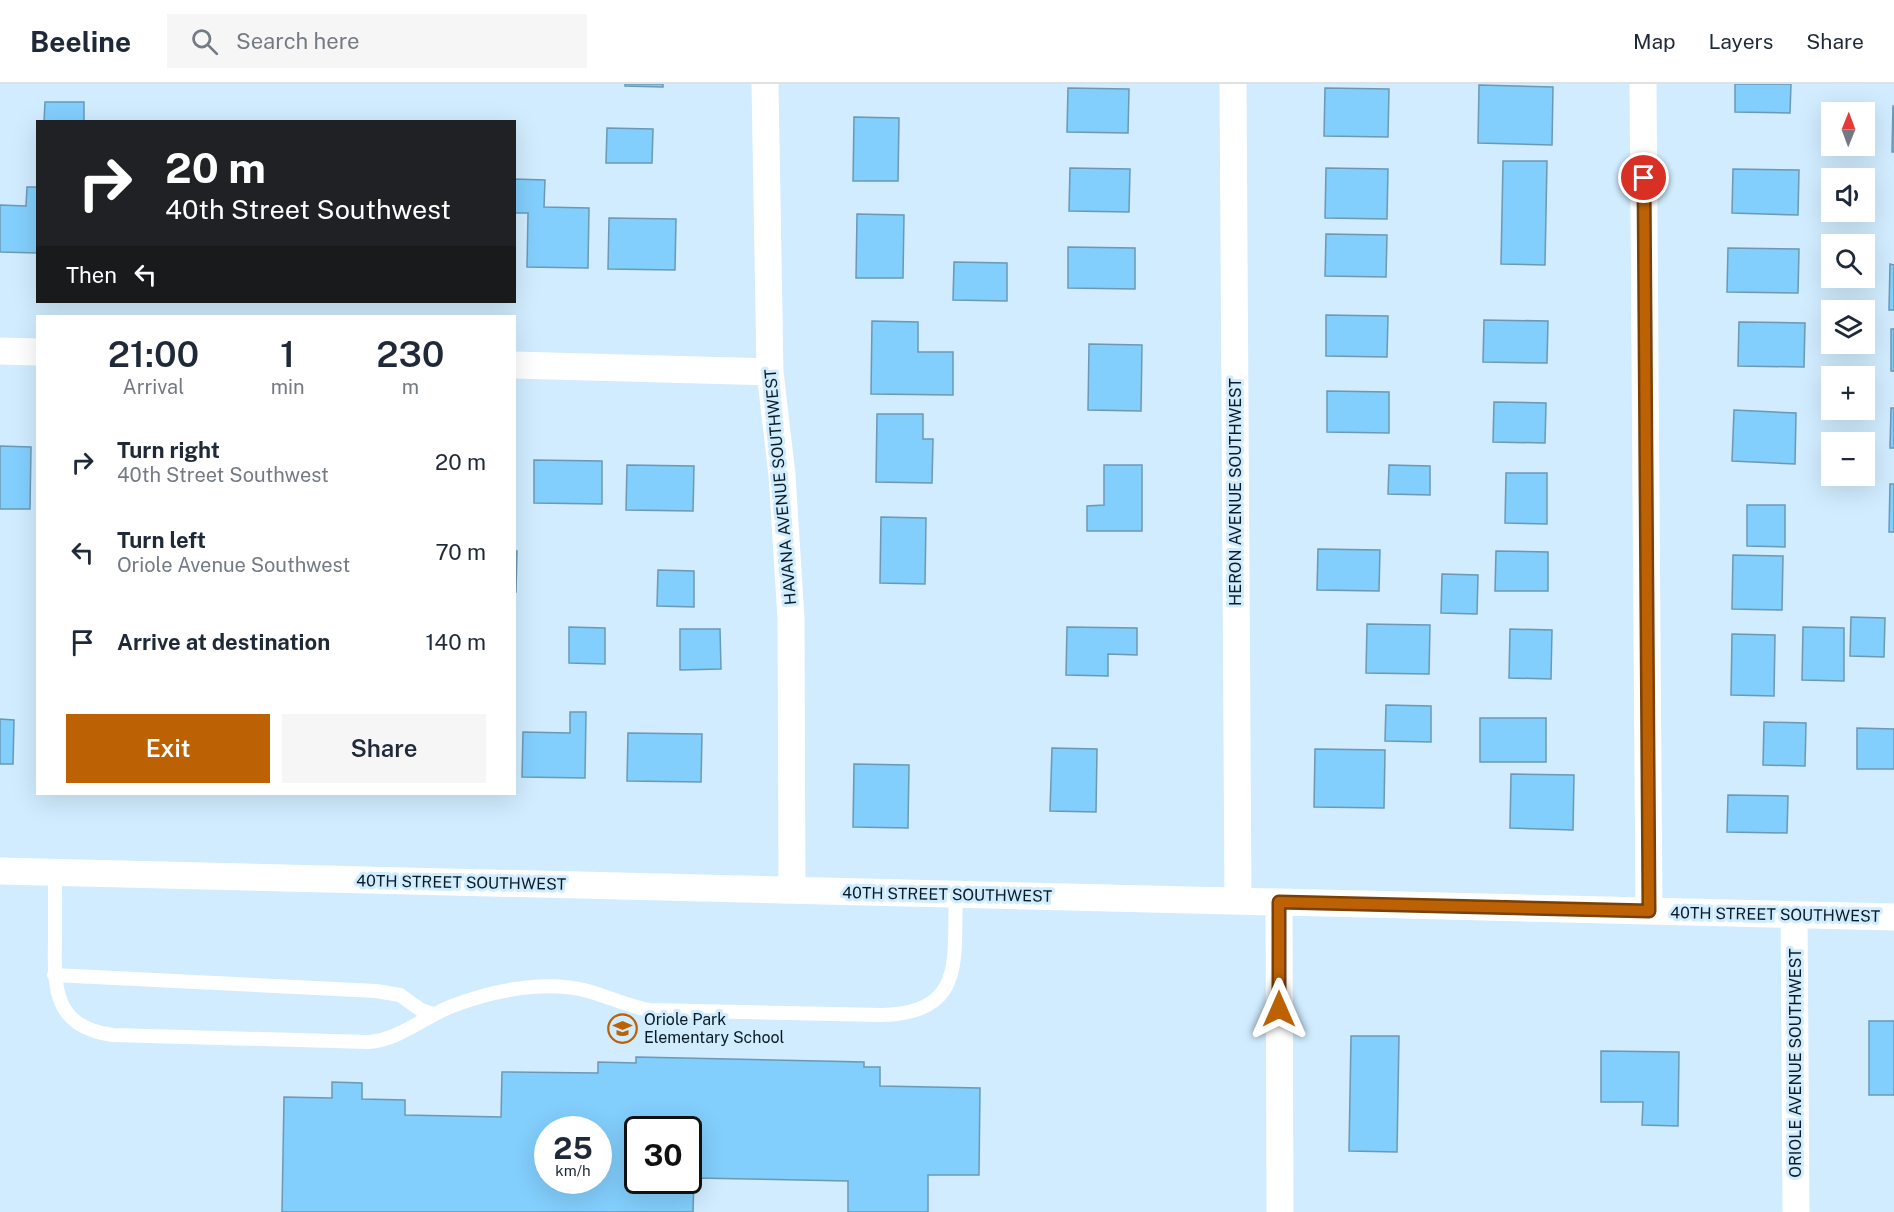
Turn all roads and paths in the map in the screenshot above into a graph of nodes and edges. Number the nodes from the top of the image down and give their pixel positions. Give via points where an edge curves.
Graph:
1 (765, 84) edge
2 (1233, 84) edge
3 (1643, 84) edge
4 (0, 351) edge
5 (36, 352) edge
6 (516, 365) edge
7 (770, 372) junction
8 (0, 872) edge
9 (55, 873) junction
10 (792, 890) junction
11 (956, 894) junction
12 (1238, 901) junction
13 (1279, 902) junction
14 (1649, 911) junction
15 (1794, 915) junction
16 (1894, 917) edge
17 (54, 975) junction
18 (433, 1014) junction
19 (1280, 1212) edge
20 (1796, 1212) edge

1 - 7 street, HAVANA AVENUE SOUTHWEST
2 - 12 street, HERON AVENUE SOUTHWEST
3 - 14 street
4 - 5 street
6 - 7 street
7 - 10 street, HAVANA AVENUE SOUTHWEST via 782,475 791,618
8 - 9 street, 40TH STREET SOUTHWEST
9 - 10 street, 40TH STREET SOUTHWEST
9 - 17 lane
10 - 11 street, 40TH STREET SOUTHWEST
11 - 12 street, 40TH STREET SOUTHWEST
11 - 18 lane via 948,985 934,1002 910,1013 882,1016 650,1010 589,992 550,987 493,994
12 - 13 street, 40TH STREET SOUTHWEST
13 - 14 street, 40TH STREET SOUTHWEST
13 - 19 street
14 - 15 street, 40TH STREET SOUTHWEST
15 - 16 street, 40TH STREET SOUTHWEST
15 - 20 street, ORIOLE AVENUE SOUTHWEST
17 - 18 lane via 376,991 400,994
17 - 18 lane via 59,998 70,1017 89,1030 113,1035 368,1042 388,1039

